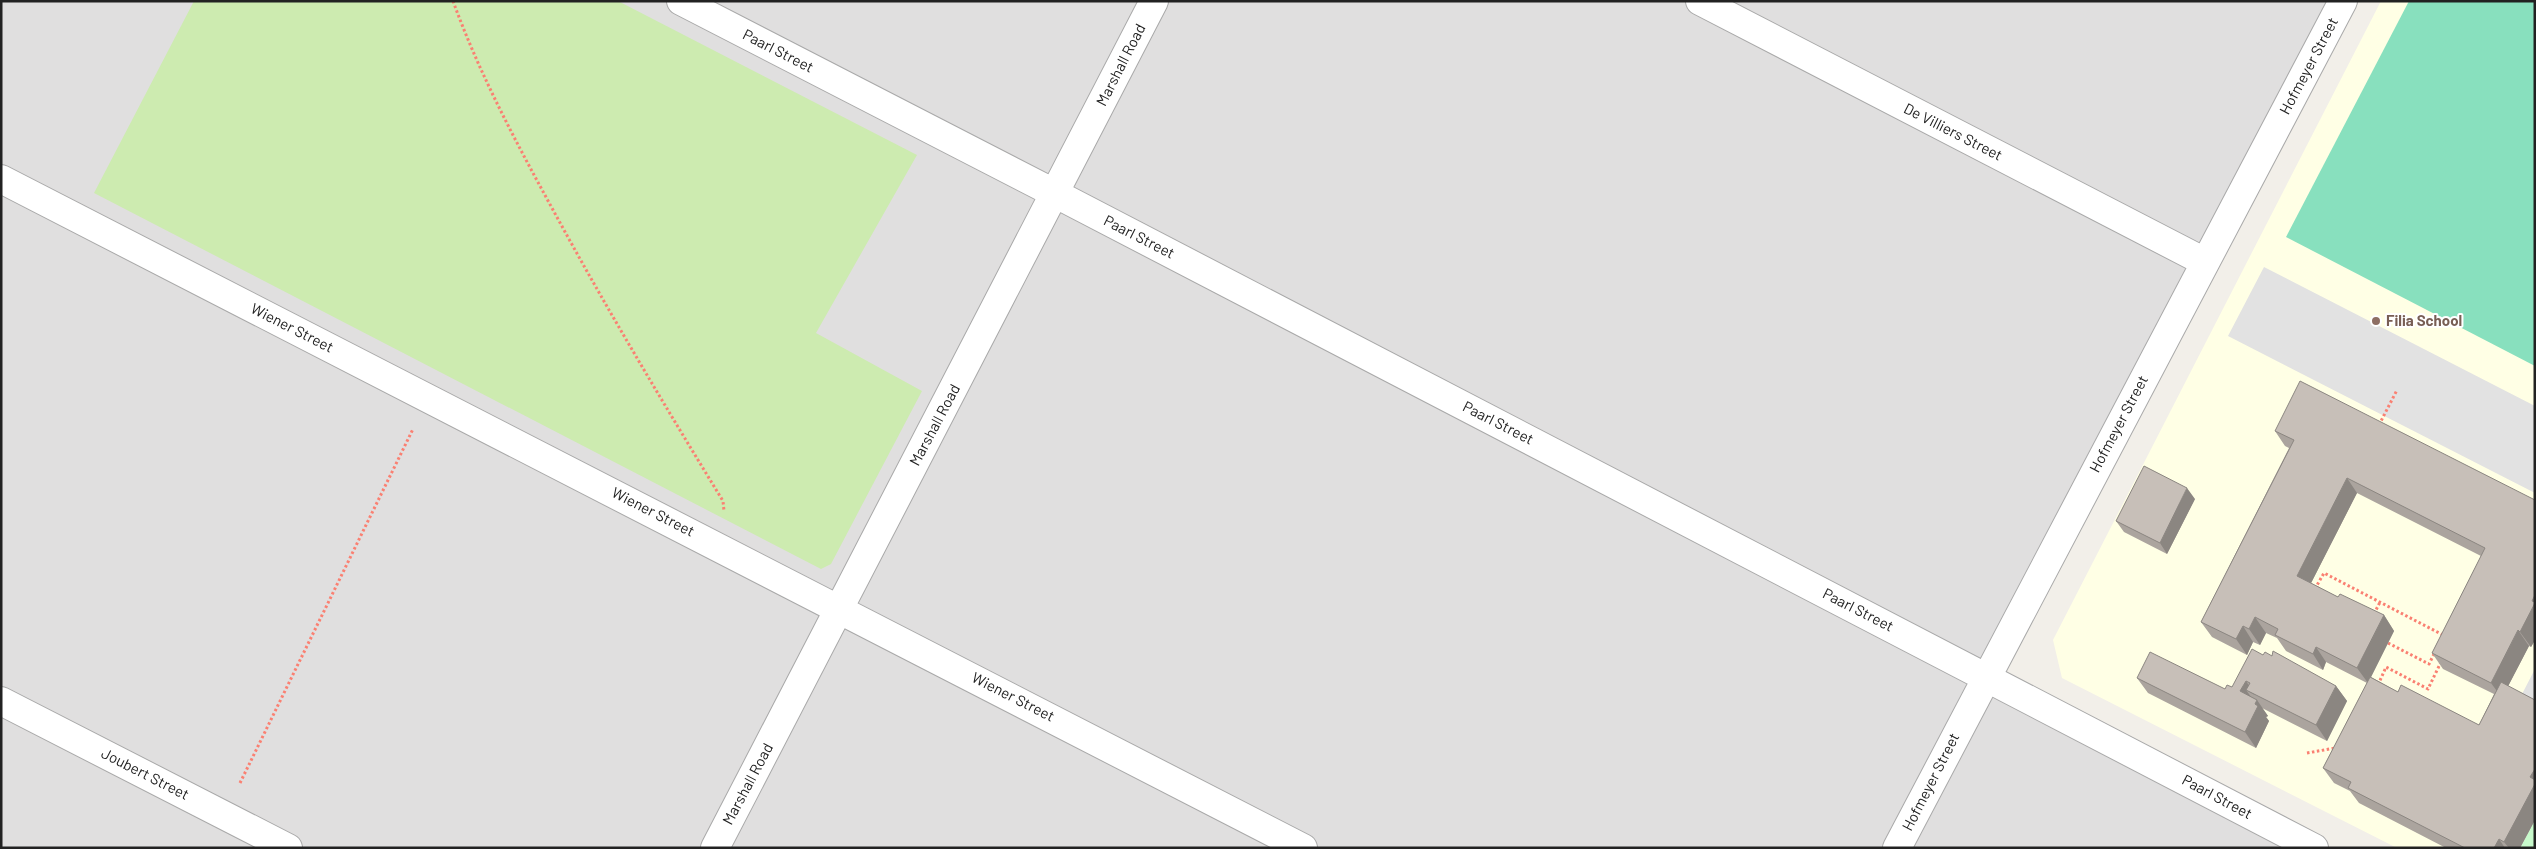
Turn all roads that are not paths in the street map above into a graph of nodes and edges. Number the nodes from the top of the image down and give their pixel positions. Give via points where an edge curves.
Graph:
1 (681, 1) edge
2 (1154, 1) edge
3 (1700, 1) edge
4 (2344, 1) edge
5 (1, 179) edge
6 (1056, 194) junction
7 (2205, 262) junction
8 (840, 608) junction
9 (1986, 676) junction
10 (1, 701) edge
11 (288, 848) edge
12 (715, 848) edge
13 (1303, 848) edge
14 (1897, 848) edge
15 (2314, 848) edge

1 - 6 street, Paarl Street
2 - 6 street, Marshall Road
3 - 7 street, De Villiers Street
4 - 7 street, Hofmeyer Street
5 - 8 street, Wiener Street
6 - 8 street, Marshall Road
6 - 9 street, Paarl Street
7 - 9 street, Hofmeyer Street
8 - 12 street, Marshall Road
8 - 13 street, Wiener Street
9 - 14 street, Hofmeyer Street
9 - 15 street, Paarl Street
10 - 11 street, Joubert Street

